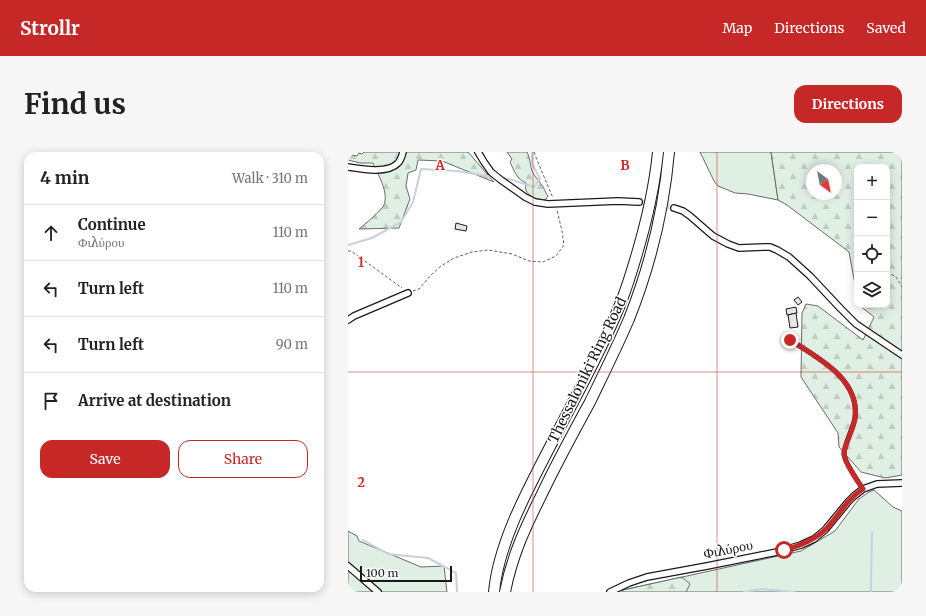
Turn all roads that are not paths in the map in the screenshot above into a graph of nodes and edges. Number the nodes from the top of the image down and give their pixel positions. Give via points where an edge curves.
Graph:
1 (403, 152) edge
2 (478, 152) edge
3 (658, 152) edge
4 (669, 152) edge
5 (348, 167) edge
6 (639, 202) tunnel mouth
7 (674, 208) tunnel mouth
8 (408, 293) road end
9 (348, 320) edge
10 (790, 340) dead end
11 (902, 355) edge
12 (902, 483) edge
13 (863, 489) junction
14 (348, 566) edge
15 (378, 592) edge
16 (494, 592) edge
17 (506, 592) edge
18 (610, 592) edge

1 - 5 street via 398,163 388,168 367,170
2 - 6 street via 491,172 500,180 535,202
3 - 16 highway, Thessaloniki Ring Road via 646,219 621,302 600,350 518,514 497,570
4 - 17 highway, Thessaloniki Ring Road via 657,227 648,266 635,303 597,386 524,529 513,560
7 - 11 street via 683,211 713,236 728,244 739,248 770,247 789,257 856,324
8 - 9 street
10 - 13 lane via 836,372 850,392 856,412 844,454 852,473
12 - 13 street, Φιλύρου via 877,484
13 - 18 street, Φιλύρου via 818,536 806,543 777,552 647,577
14 - 15 street

